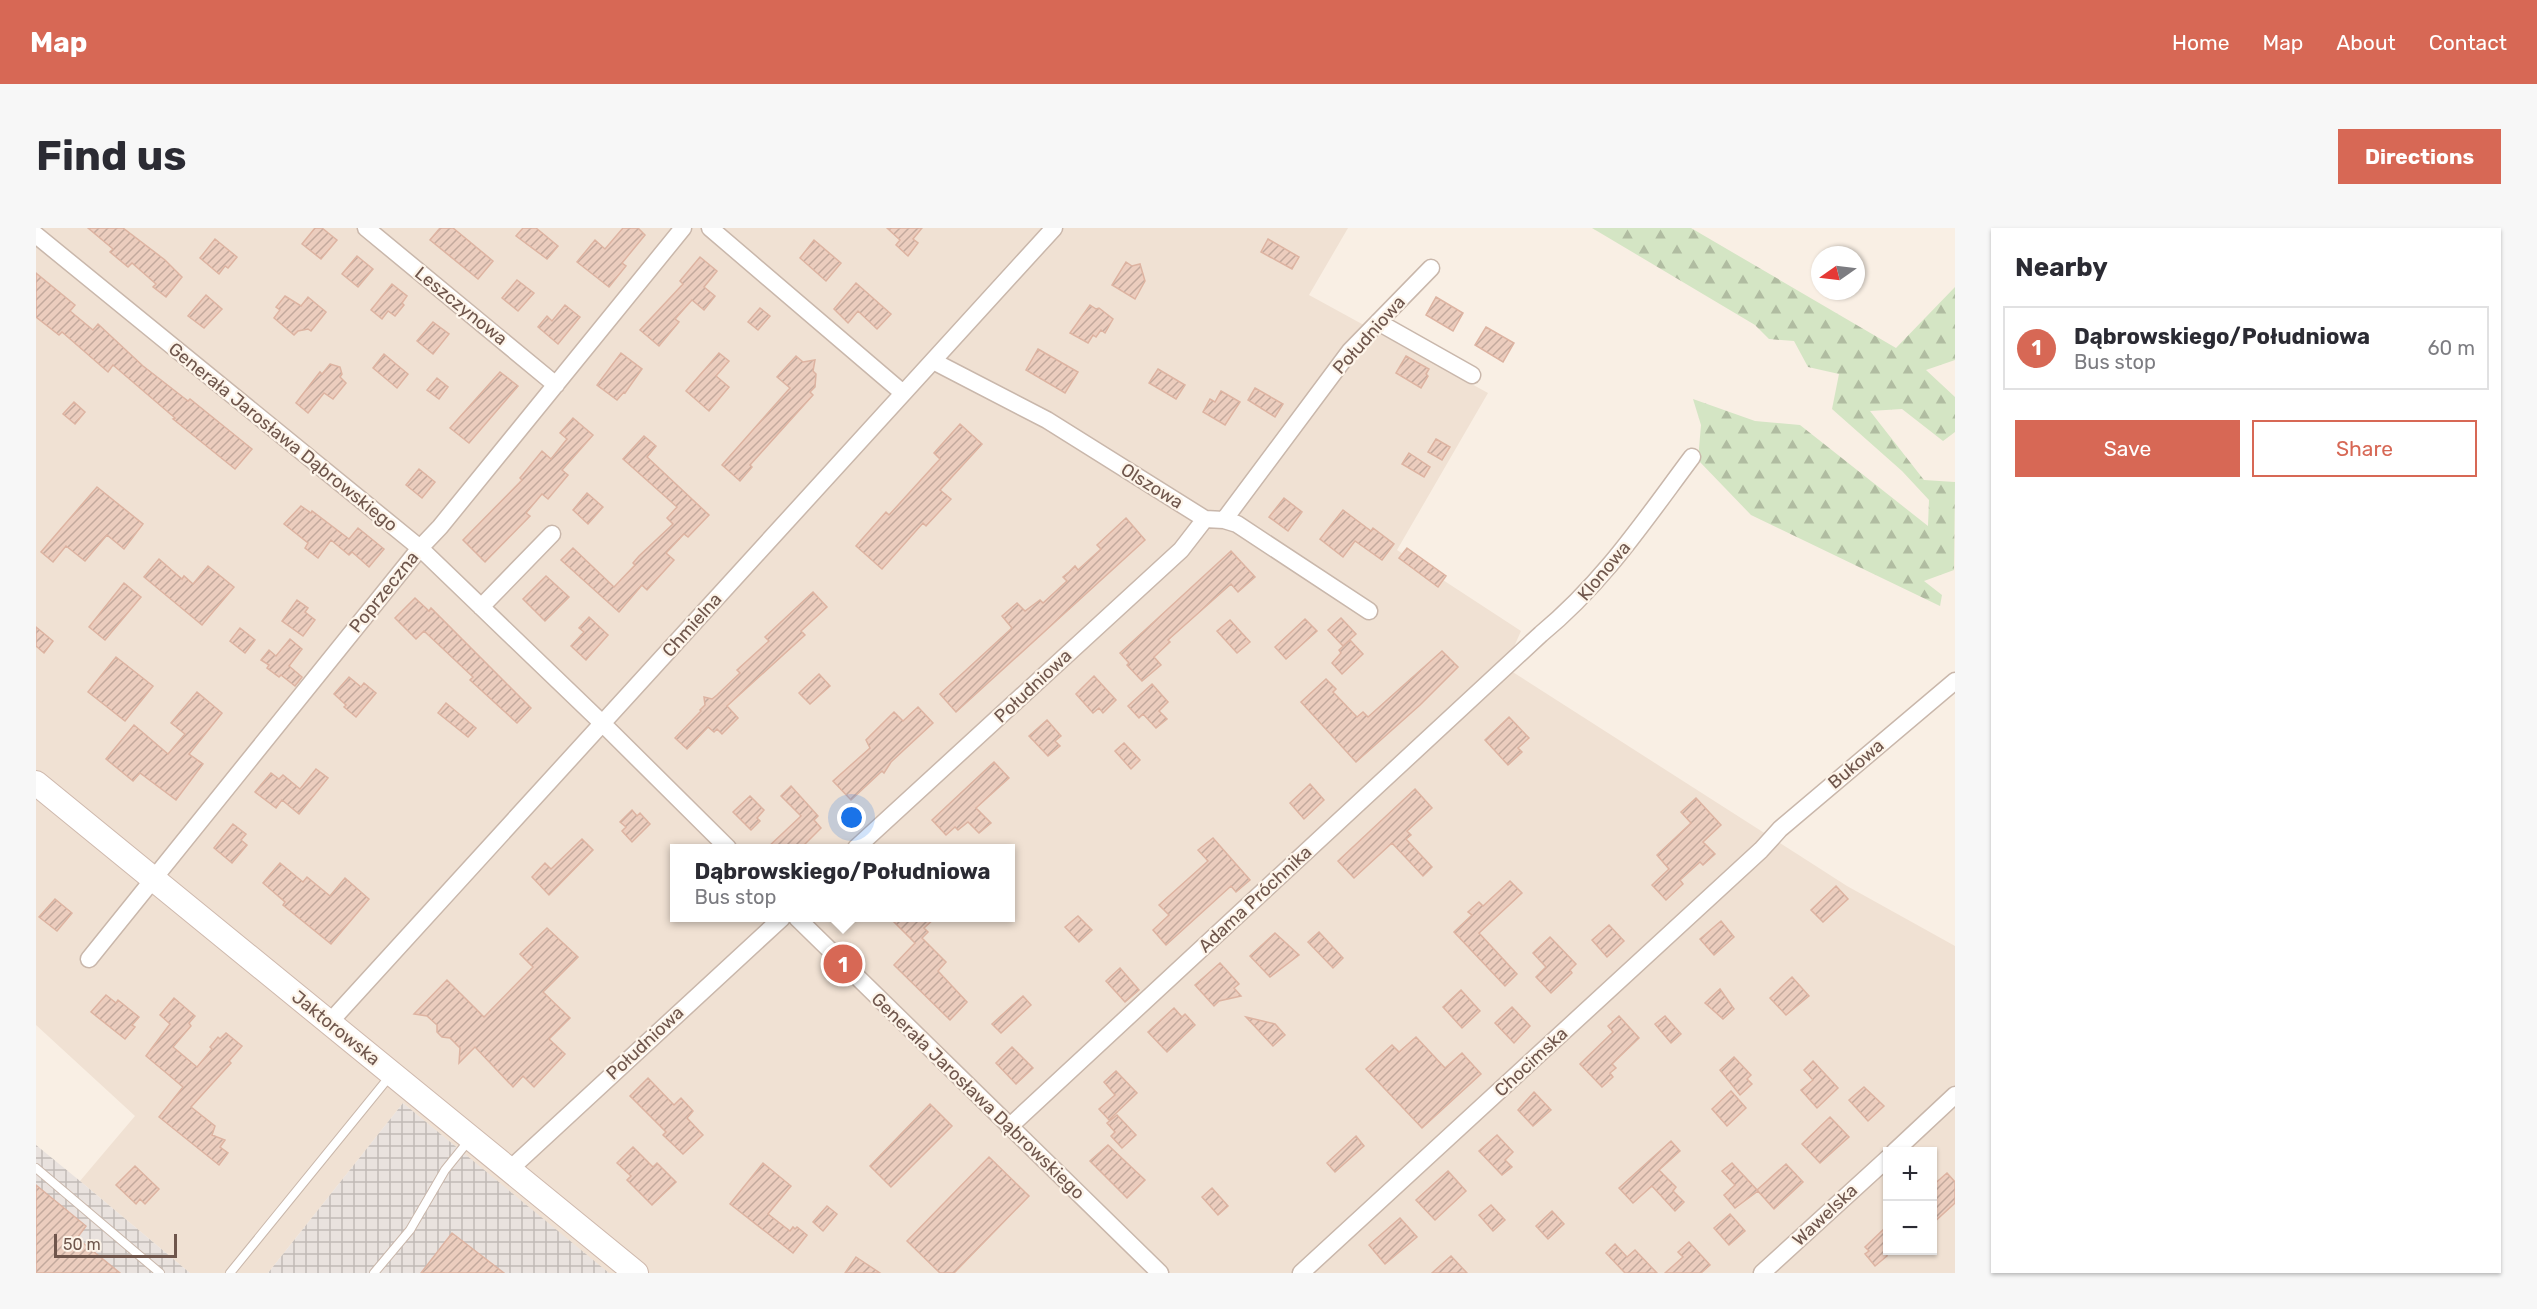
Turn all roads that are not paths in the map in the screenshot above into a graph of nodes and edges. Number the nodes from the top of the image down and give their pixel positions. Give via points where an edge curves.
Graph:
1 (366, 228) edge
2 (683, 228) edge
3 (710, 228) edge
4 (1054, 228) edge
5 (36, 235) edge
6 (1431, 268) dead end
7 (1378, 322) junction
8 (933, 361) junction
9 (1472, 375) dead end
10 (556, 385) junction
11 (903, 393) junction
12 (1692, 457) dead end
13 (1205, 519) junction
14 (1224, 520) junction
15 (552, 534) dead end
16 (420, 548) junction
17 (481, 608) junction
18 (1369, 611) dead end
19 (1501, 671) joint
20 (1955, 681) edge
21 (602, 723) junction
22 (36, 783) edge
23 (723, 844) edge
24 (861, 844) edge
25 (1761, 850) joint
26 (154, 879) junction
27 (778, 922) edge
28 (801, 922) edge
29 (89, 959) dead end
30 (329, 1023) junction
31 (392, 1074) junction
32 (1955, 1095) edge
33 (1009, 1127) junction
34 (471, 1138) junction
35 (1899, 1147) edge
36 (1883, 1162) edge
37 (36, 1168) edge
38 (509, 1170) junction
39 (160, 1273) edge
40 (231, 1273) edge
41 (374, 1273) edge
42 (636, 1273) edge
43 (1160, 1273) edge
44 (1301, 1273) edge
45 (1762, 1273) edge

1 - 10 street, Leszczynowa
2 - 10 street, Poprzeczna
3 - 11 street
4 - 8 street, Chmielna
5 - 16 street, Generała Jarosława Dąbrowskiego
6 - 7 street, Południowa
7 - 9 street
7 - 14 street, Południowa via 1350,351
8 - 11 street, Chmielna
8 - 13 street, Olszowa via 1047,420
10 - 16 street, Poprzeczna
11 - 21 street, Chmielna
12 - 19 street, Klonowa via 1589,591
13 - 14 street, Olszowa
13 - 24 street, Południowa via 1181,550
14 - 18 street, Olszowa via 1237,524
15 - 17 street
16 - 17 street, Generała Jarosława Dąbrowskiego
16 - 26 street, Poprzeczna
17 - 21 street, Generała Jarosława Dąbrowskiego
19 - 33 street, Adama Próchnika
20 - 25 street, Bukowa via 1780,829
21 - 23 street, Generała Jarosława Dąbrowskiego
21 - 30 street, Chmielna
22 - 26 main road, Jaktorowska
25 - 44 street, Chocimska
26 - 29 street, Poprzeczna
26 - 30 main road, Jaktorowska
27 - 38 street, Południowa
28 - 33 street, Generała Jarosława Dąbrowskiego
30 - 31 main road, Jaktorowska
31 - 34 main road, Jaktorowska
31 - 40 lane
32 - 35 street
33 - 43 street, Generała Jarosława Dąbrowskiego
34 - 38 main road, Jaktorowska
34 - 41 lane via 445,1170 410,1230
36 - 45 street, Wawelska
37 - 39 lane
38 - 42 main road, Jaktorowska

